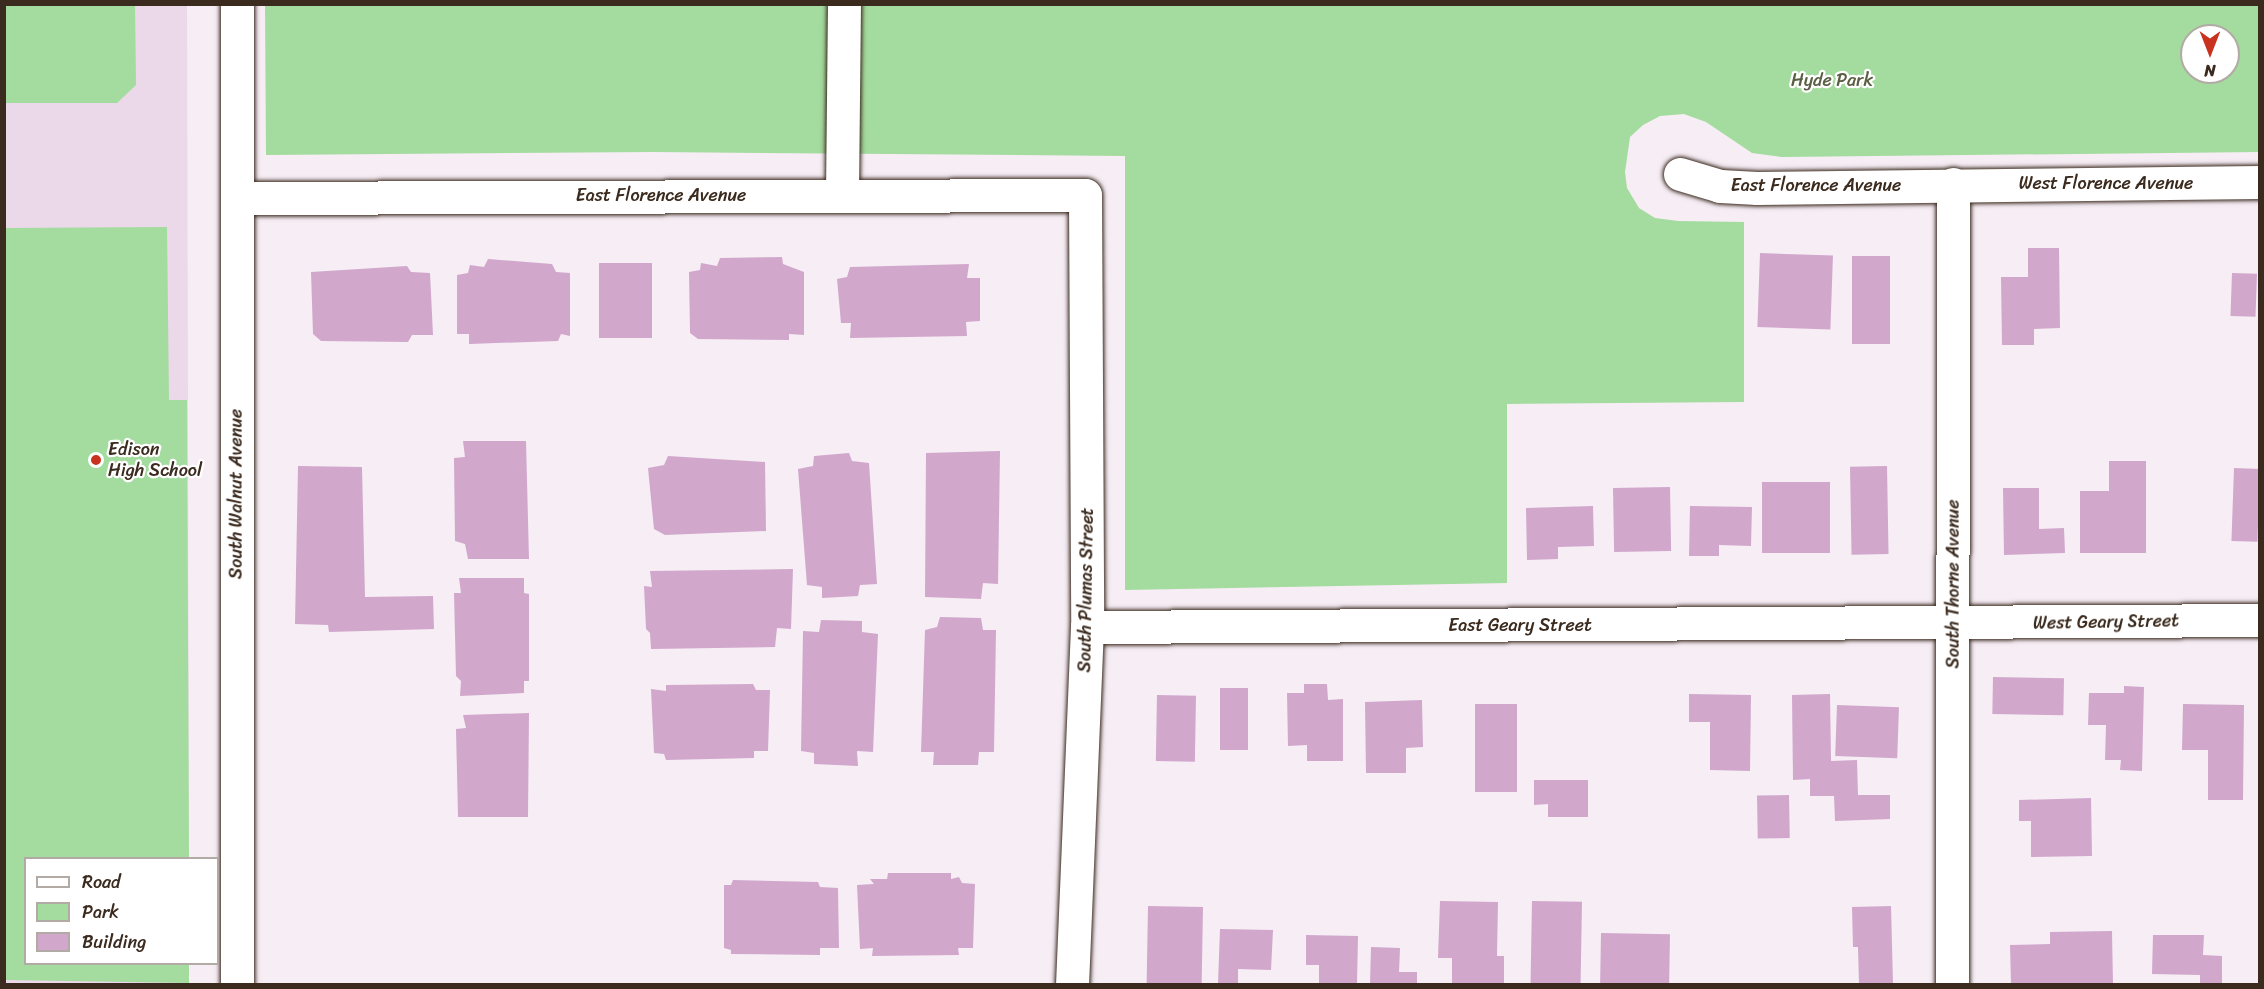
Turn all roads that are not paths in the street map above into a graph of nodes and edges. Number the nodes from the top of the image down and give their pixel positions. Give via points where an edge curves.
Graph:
1 (237, 4) edge
2 (844, 4) edge
3 (1680, 174) dead end
4 (2259, 182) edge
5 (1953, 184) junction
6 (842, 194) junction
7 (1085, 195) joint
8 (237, 198) junction
9 (2259, 621) edge
10 (1953, 624) junction
11 (1087, 627) junction
12 (237, 984) edge
13 (1072, 984) edge
14 (1952, 984) edge

1 - 8 street, South Walnut Avenue
2 - 6 street
3 - 5 street, East Florence Avenue via 1720,186 1756,188
4 - 5 street, West Florence Avenue
5 - 10 street, South Thorne Avenue
6 - 7 street, East Florence Avenue
6 - 8 street, East Florence Avenue
7 - 11 street, South Plumas Street
8 - 12 street, South Walnut Avenue
9 - 10 street, West Geary Street
10 - 11 street, East Geary Street
10 - 14 street, South Thorne Avenue
11 - 13 street, South Plumas Street

